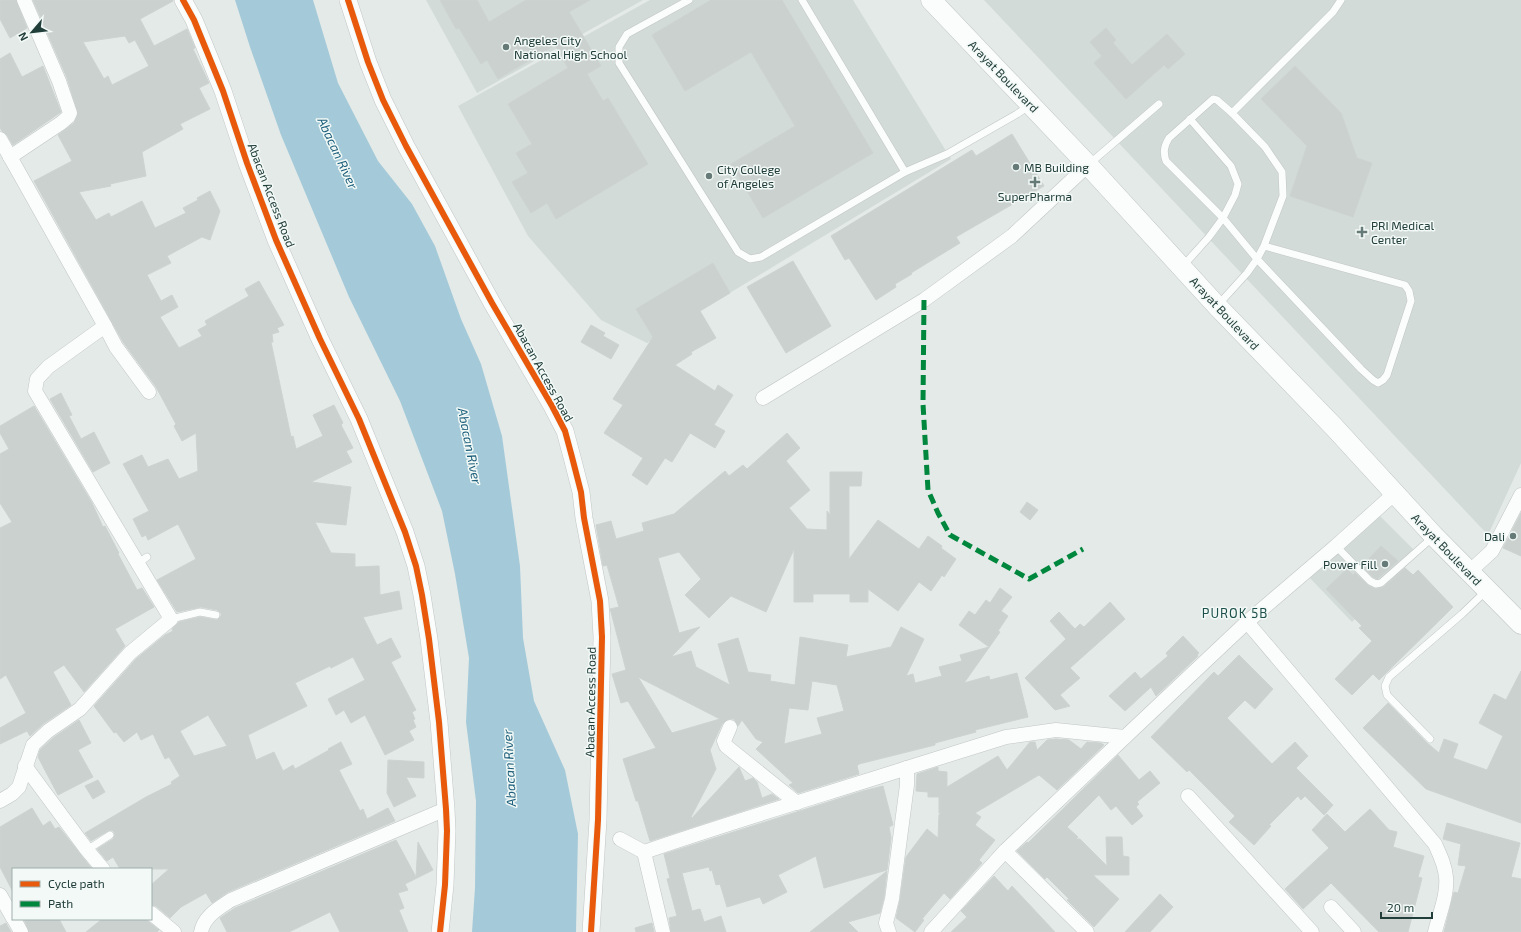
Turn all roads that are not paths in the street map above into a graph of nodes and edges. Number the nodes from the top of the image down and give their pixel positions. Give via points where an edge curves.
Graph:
1 (24, 0) edge
2 (183, 0) edge
3 (348, 0) edge
4 (689, 0) edge
5 (802, 0) edge
6 (931, 0) edge
7 (1341, 0) edge
8 (1159, 104) dead end
9 (1031, 105) junction
10 (1232, 113) junction
11 (1190, 119) junction
12 (0, 139) edge
13 (10, 157) junction
14 (1088, 165) junction
15 (905, 172) junction
16 (1223, 218) junction
17 (1264, 246) junction
18 (1257, 259) junction
19 (1182, 267) junction
20 (1217, 306) junction
21 (105, 326) junction
22 (149, 392) dead end
23 (763, 398) dead end
24 (1395, 493) junction
25 (1521, 495) edge
26 (1434, 536) junction
27 (1336, 546) junction
28 (1470, 572) junction
29 (1487, 590) junction
30 (216, 615) dead end
31 (171, 619) junction
32 (1247, 622) junction
33 (1521, 624) edge
34 (730, 727) dead end
35 (1125, 737) junction
36 (1430, 739) dead end
37 (25, 766) junction
38 (907, 768) junction
39 (1188, 796) dead end
40 (0, 801) edge
41 (797, 803) junction
42 (446, 809) junction
43 (110, 835) dead end
44 (620, 839) dead end
45 (87, 850) junction
46 (1005, 851) junction
47 (644, 852) junction
48 (102, 868) edge
49 (0, 895) edge
50 (1331, 907) dead end
51 (152, 914) edge
52 (12, 916) edge
53 (14, 920) edge
54 (21, 932) edge
55 (174, 932) edge
56 (201, 932) edge
57 (440, 932) edge
58 (591, 932) edge
59 (663, 932) edge
60 (889, 932) edge
61 (931, 932) edge
62 (1087, 932) edge
63 (1312, 932) edge
64 (1354, 932) edge
65 (1435, 932) edge

1 - 13 street via 70,113 68,118
2 - 42 street, Abacan Access Road via 194,20 223,91 276,240 359,419 405,532 416,566 429,639
3 - 58 street, Abacan Access Road via 386,107 565,431 581,492 600,601 602,636 598,820
4 - 15 lane via 627,34 619,46 619,63 738,252 750,259 761,257
5 - 15 lane
6 - 9 main road, Arayat Boulevard
7 - 10 lane via 1334,12
8 - 14 lane
9 - 14 main road, Arayat Boulevard
9 - 15 lane via 947,154
10 - 11 lane via 1213,99
10 - 17 lane via 1265,147 1282,172 1283,196
11 - 16 lane via 1231,166 1238,184
11 - 16 lane via 1169,138 1164,145 1163,154 1166,161
12 - 13 street
13 - 21 street
14 - 19 main road, Arayat Boulevard
14 - 23 street via 1012,236 931,295
16 - 18 lane
16 - 19 lane
17 - 18 lane
17 - 18 lane via 1405,285 1411,301 1388,375 1378,383 1373,380
18 - 20 lane
19 - 20 main road, Arayat Boulevard
20 - 24 main road, Arayat Boulevard
21 - 22 street via 116,347
21 - 31 street via 48,367 37,379 35,391 142,560
24 - 26 main road, Arayat Boulevard
24 - 27 street
25 - 28 street via 1492,551
26 - 27 lane via 1376,584 1370,582
26 - 28 main road, Arayat Boulevard
27 - 32 street
28 - 29 main road, Arayat Boulevard
29 - 33 main road, Arayat Boulevard
29 - 36 lane via 1389,677 1385,686 1387,695
30 - 31 lane via 200,612
31 - 37 street via 130,653 80,709 33,745
32 - 35 street
32 - 65 street via 1435,844 1444,863 1446,878 1444,898
34 - 41 street via 724,741 726,746
35 - 38 street via 1056,730 1006,737
35 - 46 street
37 - 40 street via 19,787
37 - 45 street
38 - 41 street
38 - 60 street via 892,899 886,923
39 - 63 street
41 - 47 street
42 - 56 street via 231,900 211,914
42 - 57 street, Abacan Access Road via 445,885
43 - 45 lane
44 - 47 street
45 - 48 street
46 - 61 street
46 - 62 street
47 - 59 street
49 - 52 street
50 - 64 street
51 - 55 street
53 - 54 street

